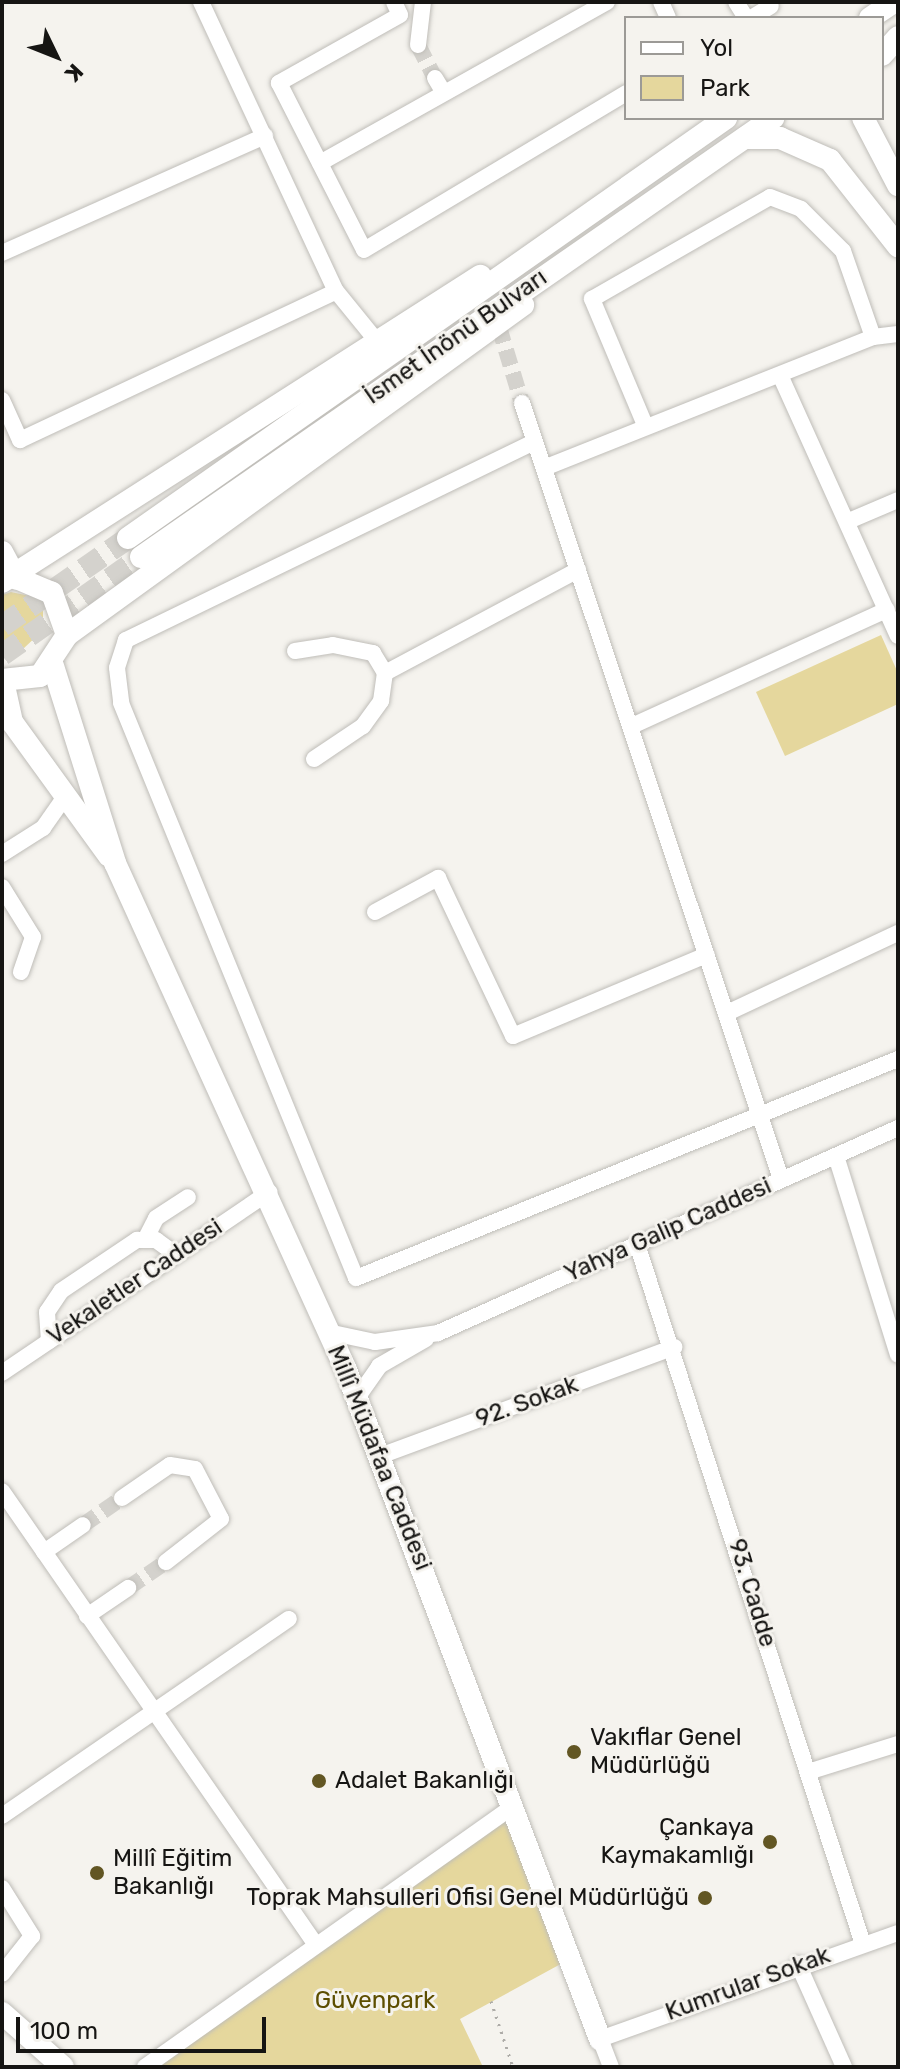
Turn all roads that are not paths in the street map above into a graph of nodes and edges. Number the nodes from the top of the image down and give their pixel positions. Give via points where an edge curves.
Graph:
1 (201, 2) edge
2 (394, 2) edge
3 (423, 2) edge
4 (607, 2) edge
5 (894, 2) edge
6 (774, 9) edge
7 (754, 16) edge
8 (873, 16) edge
9 (898, 37) edge
10 (418, 45) tunnel mouth
11 (884, 53) edge
12 (435, 78) tunnel mouth
13 (444, 93) junction
14 (624, 94) edge
15 (723, 120) edge
16 (770, 120) edge
17 (864, 120) edge
18 (265, 136) junction
19 (745, 138) junction
20 (320, 163) junction
21 (898, 185) edge
22 (573, 226) junction
23 (898, 246) edge
24 (586, 247) junction
25 (2, 253) edge
26 (336, 291) junction
27 (898, 334) edge
28 (873, 337) junction
29 (375, 339) junction
30 (780, 375) junction
31 (2, 400) edge
32 (522, 403) tunnel mouth
33 (645, 425) junction
34 (534, 442) junction
35 (544, 468) junction
36 (898, 500) edge
37 (851, 520) junction
38 (128, 538) tunnel mouth
39 (2, 552) edge
40 (141, 557) tunnel mouth
41 (578, 570) junction
42 (9, 580) edge
43 (887, 610) junction
44 (67, 635) junction
45 (898, 636) edge
46 (295, 651) dead end
47 (53, 666) junction
48 (385, 673) junction
49 (2, 681) edge
50 (632, 726) junction
51 (314, 759) dead end
52 (65, 796) junction
53 (2, 854) edge
54 (115, 863) junction
55 (2, 887) edge
56 (375, 912) dead end
57 (898, 933) edge
58 (707, 955) junction
59 (21, 972) dead end
60 (727, 1013) junction
61 (898, 1059) edge
62 (760, 1116) junction
63 (898, 1128) edge
64 (836, 1156) junction
65 (781, 1179) junction
66 (269, 1192) junction
67 (188, 1197) dead end
68 (146, 1238) junction
69 (637, 1244) junction
70 (175, 1254) junction
71 (328, 1332) junction
72 (438, 1333) junction
73 (49, 1341) junction
74 (674, 1347) junction
75 (898, 1355) edge
76 (2, 1373) edge
77 (357, 1398) junction
78 (380, 1456) junction
79 (2, 1491) edge
80 (122, 1498) tunnel mouth
81 (83, 1525) tunnel mouth
82 (44, 1552) junction
83 (166, 1562) tunnel mouth
84 (128, 1588) tunnel mouth
85 (87, 1616) junction
86 (289, 1619) dead end
87 (153, 1712) junction
88 (898, 1744) edge
89 (808, 1772) junction
90 (512, 1807) junction
91 (2, 1816) edge
92 (2, 1888) edge
93 (898, 1933) edge
94 (863, 1944) junction
95 (316, 1945) junction
96 (798, 1964) junction
97 (2, 1974) edge
98 (2, 2013) edge
99 (600, 2039) junction
100 (63, 2067) edge
101 (145, 2067) edge
102 (611, 2067) edge
103 (844, 2067) edge

1 - 18 street
2 - 20 street via 400,15 279,83
3 - 10 street
4 - 13 street
5 - 8 main road
6 - 7 street
9 - 11 main road
12 - 13 street
13 - 20 street
14 - 20 street via 364,250
15 - 22 main road, İsmet İnönü Bulvarı
16 - 19 main road, İsmet İnönü Bulvarı
17 - 21 main road
18 - 25 street
18 - 26 street
19 - 23 main road via 780,138 830,160
19 - 24 main road, İsmet İnönü Bulvarı
22 - 29 main road
22 - 38 main road, İsmet İnönü Bulvarı
24 - 40 main road, İsmet İnönü Bulvarı
24 - 44 main road via 473,348
26 - 29 street
26 - 31 street via 20,440
27 - 28 street
28 - 30 street
28 - 33 street via 843,251 801,209 770,197 592,299
29 - 42 main road
30 - 33 street
30 - 37 street
32 - 34 street
33 - 35 street
34 - 35 street
34 - 62 street via 126,640 117,668 121,703 356,1278
35 - 41 street
36 - 37 street
37 - 43 street
39 - 42 main road
41 - 48 street
41 - 50 street
42 - 44 main road via 52,593
43 - 45 street
43 - 50 street
44 - 47 main road
46 - 48 street via 333,645 373,653
47 - 49 main road via 24,682
47 - 54 main road, Millî Müdafaa Caddesi
48 - 51 street via 381,701 363,726
49 - 52 main road, Millî Müdafaa Caddesi via 12,722
50 - 58 street
52 - 53 street via 43,828
52 - 54 main road, Millî Müdafaa Caddesi
54 - 66 main road, Millî Müdafaa Caddesi
55 - 59 street via 33,937
56 - 58 street via 438,878 513,1036
57 - 60 street
58 - 60 street
60 - 62 street
61 - 62 street
62 - 65 street
63 - 64 street, Yahya Galip Caddesi
64 - 65 street, Yahya Galip Caddesi
64 - 75 street
65 - 69 street, Yahya Galip Caddesi
66 - 70 street, Vekaletler Caddesi
66 - 71 main road, Millî Müdafaa Caddesi
67 - 68 street via 156,1218
68 - 70 street
68 - 73 street via 52,1300
69 - 72 street, Yahya Galip Caddesi
69 - 74 street, 93. Cadde
70 - 73 street, Vekaletler Caddesi
71 - 72 street, Yahya Galip Caddesi via 375,1342
71 - 77 main road, Millî Müdafaa Caddesi
72 - 77 street, Yahya Galip Caddesi via 379,1366
73 - 76 street, Vekaletler Caddesi
74 - 78 street, 92. Sokak
74 - 89 street, 93. Cadde
77 - 78 main road, Millî Müdafaa Caddesi
78 - 90 main road, Millî Müdafaa Caddesi
79 - 82 street
80 - 83 street via 175,1463 195,1469 221,1519
81 - 82 street
82 - 85 street
84 - 85 street
85 - 87 street
86 - 87 street
87 - 91 street
87 - 95 street
88 - 89 street
89 - 94 street, 93. Cadde
90 - 95 street
90 - 99 main road, Millî Müdafaa Caddesi
92 - 97 street via 32,1936
93 - 94 street, Kumrular Sokak
94 - 96 street, Kumrular Sokak
95 - 101 street
96 - 99 street, Kumrular Sokak
96 - 103 street
98 - 100 main road
99 - 102 street, Millî Müdafaa Caddesi

